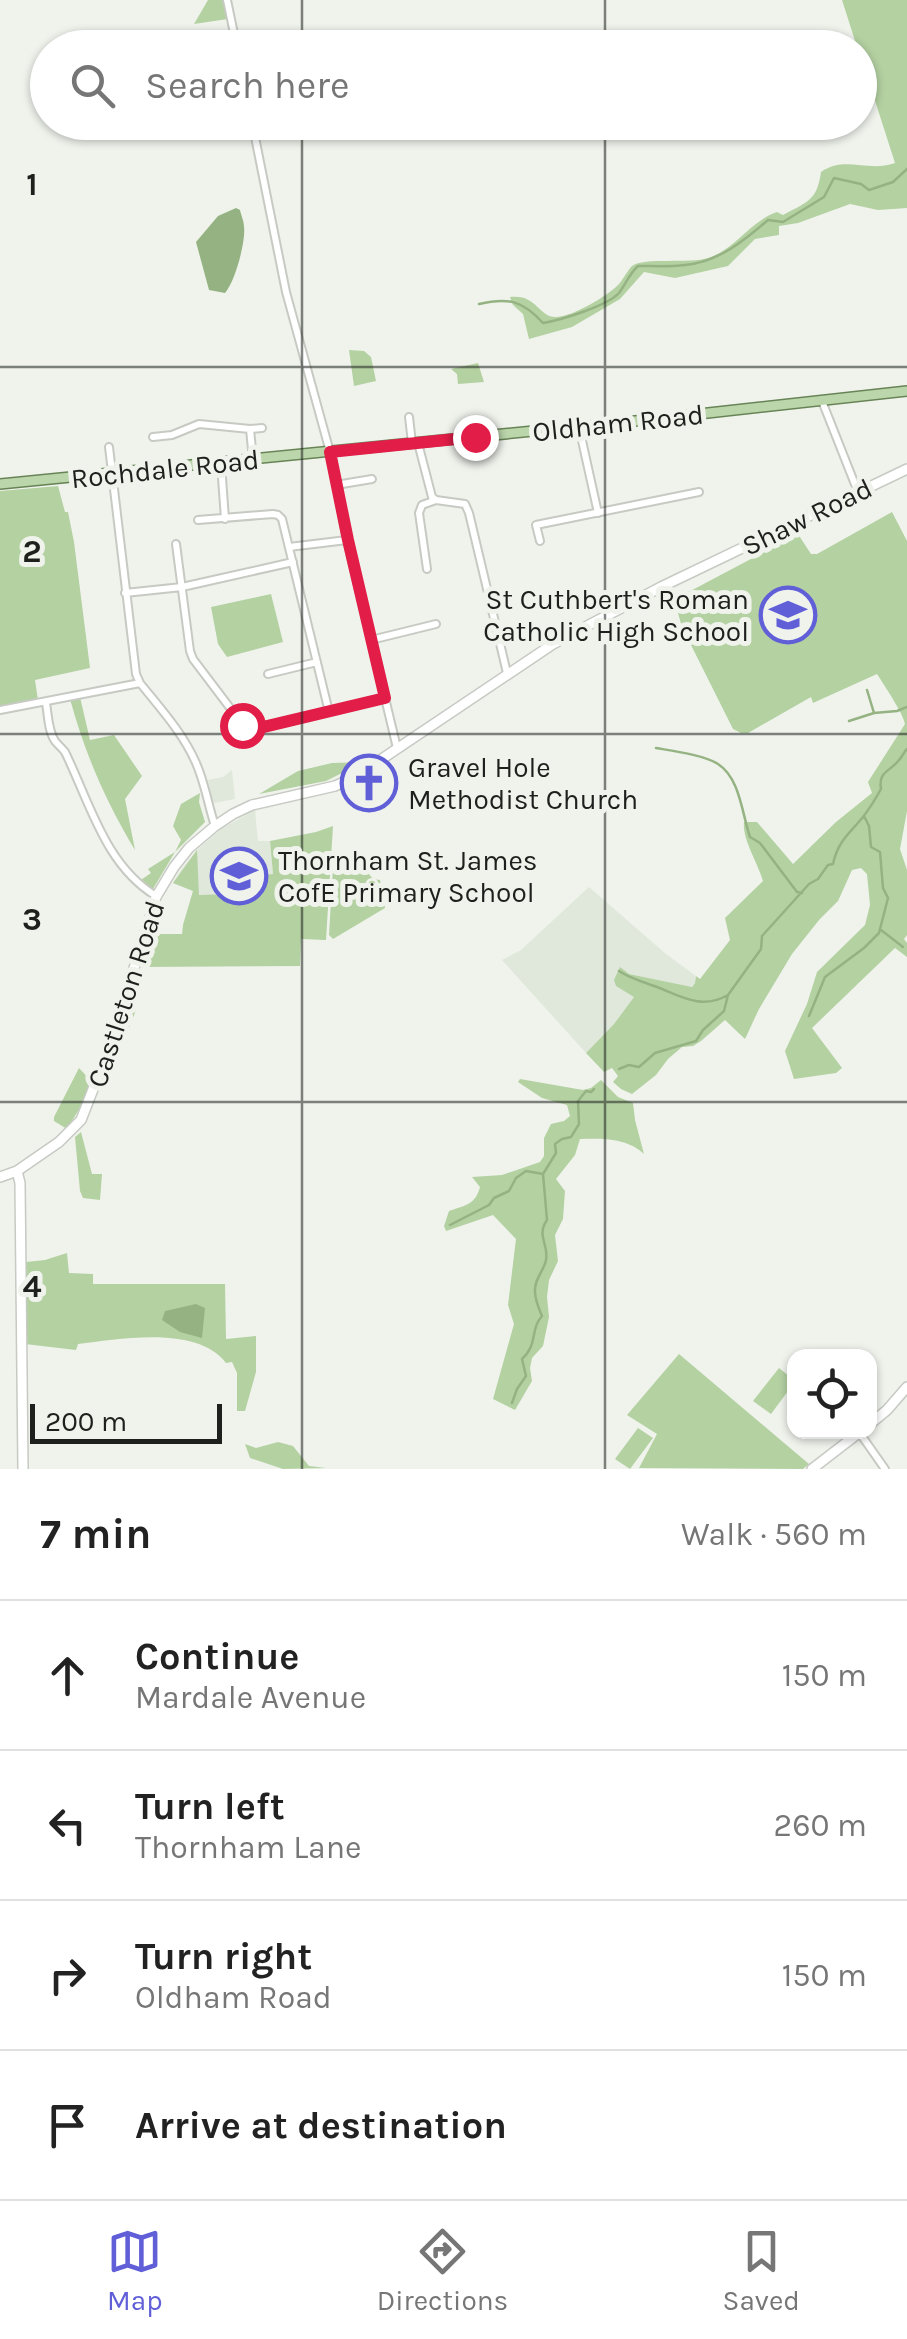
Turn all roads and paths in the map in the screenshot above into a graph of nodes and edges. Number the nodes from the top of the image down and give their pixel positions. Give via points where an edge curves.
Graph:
1 (227, 0) edge
2 (233, 30) edge
3 (256, 140) edge
4 (907, 391) edge
5 (822, 401) junction
6 (409, 417) dead end
7 (579, 427) junction
8 (262, 428) dead end
9 (250, 429) junction
10 (153, 437) dead end
11 (415, 443) junction
12 (109, 447) dead end
13 (330, 452) junction
14 (253, 460) junction
15 (220, 464) junction
16 (907, 470) edge
17 (112, 475) junction
18 (372, 479) dead end
19 (0, 484) edge
20 (336, 484) junction
21 (699, 492) dead end
22 (858, 492) junction
23 (436, 500) junction
24 (598, 513) junction
25 (226, 518) junction
26 (198, 520) dead end
27 (348, 540) junction
28 (540, 541) dead end
29 (176, 544) dead end
30 (289, 547) junction
31 (292, 562) junction
32 (428, 569) dead end
33 (182, 587) junction
34 (125, 594) junction
35 (432, 636) dead end
36 (371, 640) junction
37 (317, 662) junction
38 (268, 674) dead end
39 (507, 674) junction
40 (140, 683) junction
41 (385, 698) junction
42 (46, 702) junction
43 (0, 710) edge
44 (329, 712) junction
45 (397, 748) junction
46 (215, 826) junction
47 (156, 896) junction
48 (17, 1171) junction
49 (0, 1176) edge
50 (907, 1387) edge
51 (877, 1418) edge
52 (850, 1439) edge
53 (864, 1439) edge
54 (23, 1469) edge
55 (812, 1469) edge
56 (884, 1469) edge

1 - 2 street
3 - 13 street via 286,292
4 - 5 main road, Oldham Road
5 - 7 main road, Oldham Road
5 - 22 street
6 - 11 street
7 - 11 main road, Oldham Road
7 - 24 street
8 - 9 street
9 - 10 street via 199,424
9 - 14 street
11 - 13 main road, Oldham Road
11 - 23 street
12 - 17 street
13 - 14 main road, Rochdale Road
13 - 20 street
14 - 15 main road, Rochdale Road
15 - 17 main road, Rochdale Road
15 - 25 street
16 - 22 street, Shaw Road
17 - 19 main road, Rochdale Road
17 - 34 street
18 - 20 street
20 - 27 street
21 - 24 street
22 - 39 street, Shaw Road via 598,619
23 - 32 street via 419,513
23 - 39 street via 465,504 469,513
24 - 28 street via 536,526
25 - 26 street
25 - 30 street via 278,514
27 - 30 street
27 - 36 street
29 - 33 street
30 - 31 street
31 - 33 street
31 - 37 street
33 - 34 street
33 - 44 street via 193,658 246,730
34 - 40 street
35 - 36 street via 433,625
36 - 41 street
37 - 38 street
37 - 44 street
39 - 45 street, Shaw Road
40 - 42 street
40 - 46 street via 195,760
41 - 44 street
41 - 45 street
42 - 43 street
42 - 47 street via 53,739 95,821 129,874
45 - 46 street, Castleton Road via 335,786 258,803
46 - 47 street, Castleton Road via 189,848
47 - 48 street, Castleton Road via 88,1106 71,1132
48 - 49 street, Castleton Road
48 - 54 street
50 - 51 street
52 - 55 street
53 - 56 street

